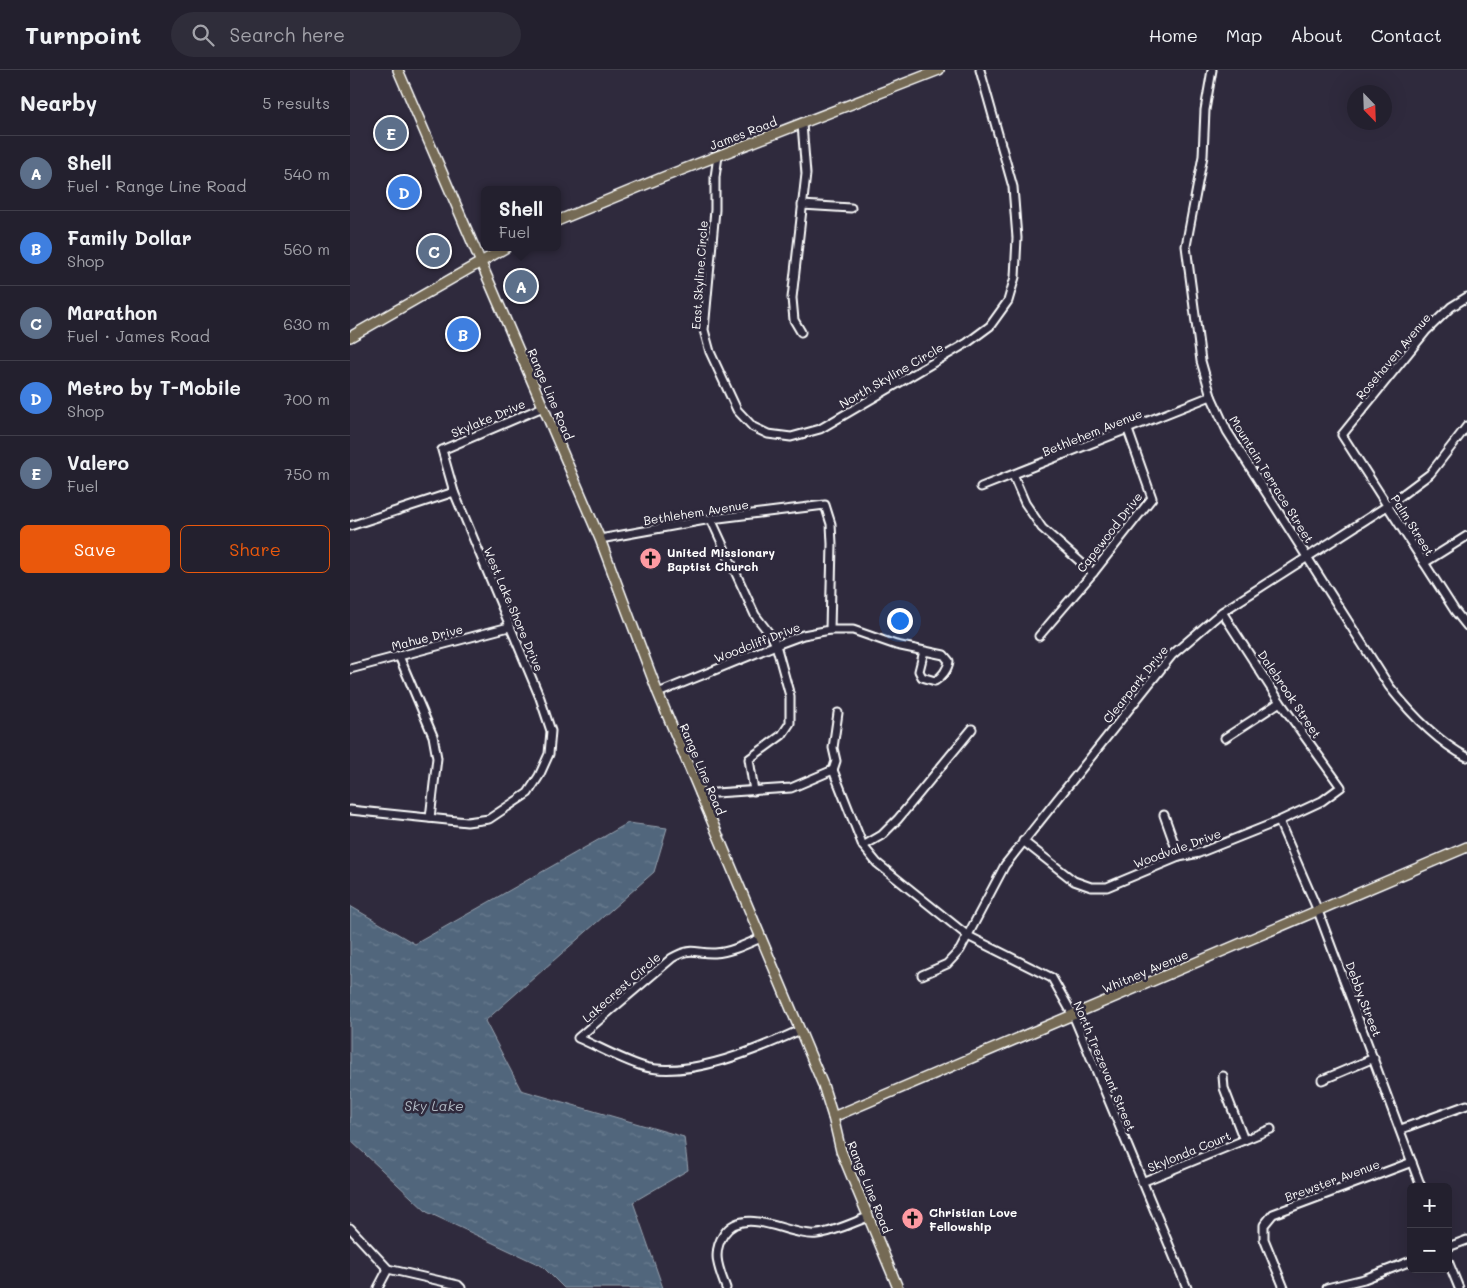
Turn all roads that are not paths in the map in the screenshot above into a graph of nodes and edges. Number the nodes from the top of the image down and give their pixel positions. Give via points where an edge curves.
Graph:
1 (398, 70) edge
2 (938, 70) edge
3 (980, 70) edge
4 (1212, 70) edge
5 (802, 124) junction
6 (718, 156) junction
7 (802, 205) junction
8 (851, 208) dead end
9 (561, 219) edge
10 (500, 251) edge
11 (481, 262) junction
12 (1467, 297) edge
13 (802, 332) dead end
14 (350, 337) edge
15 (1211, 396) junction
16 (543, 407) junction
17 (1467, 426) edge
18 (1128, 430) junction
19 (768, 434) joint
20 (1342, 435) joint
21 (442, 450) joint
22 (1012, 475) junction
23 (981, 487) dead end
24 (454, 492) junction
25 (1387, 506) junction
26 (711, 519) junction
27 (350, 526) edge
28 (1467, 536) edge
29 (600, 540) junction
30 (1307, 557) junction
31 (1424, 563) junction
32 (1093, 573) junction
33 (1222, 612) junction
34 (1467, 626) edge
35 (509, 627) junction
36 (830, 630) junction
37 (1039, 636) dead end
38 (776, 645) junction
39 (924, 651) junction
40 (399, 656) junction
41 (350, 669) edge
42 (658, 693) junction
43 (1280, 702) junction
44 (838, 713) dead end
45 (972, 729) dead end
46 (1225, 738) dead end
47 (1467, 757) edge
48 (833, 770) junction
49 (1341, 786) joint
50 (754, 791) junction
51 (700, 794) junction
52 (350, 810) edge
53 (1164, 815) dead end
54 (430, 818) junction
55 (1279, 821) junction
56 (1023, 841) junction
57 (863, 846) junction
58 (1467, 848) edge
59 (1179, 857) junction
60 (1318, 911) junction
61 (968, 936) junction
62 (761, 938) junction
63 (922, 975) dead end
64 (1073, 1015) junction
65 (800, 1030) junction
66 (1374, 1058) junction
67 (1223, 1076) dead end
68 (1322, 1080) dead end
69 (1467, 1105) edge
70 (833, 1117) junction
71 (1271, 1129) dead end
72 (1401, 1129) junction
73 (1244, 1140) junction
74 (1412, 1162) junction
75 (1142, 1182) junction
76 (1420, 1183) edge
77 (868, 1217) junction
78 (350, 1228) edge
79 (1467, 1240) edge
80 (1452, 1246) edge
81 (1407, 1263) edge
82 (388, 1269) junction
83 (1452, 1271) edge
84 (378, 1288) edge
85 (462, 1288) edge
86 (726, 1288) edge
87 (898, 1288) edge
88 (1187, 1288) edge
89 (1284, 1288) edge
90 (1328, 1288) edge
91 (1459, 1288) edge

1 - 11 main road, Range Line Road
2 - 5 main road, James Road
3 - 19 street, North Skyline Circle via 1013,187 1017,238 1015,277 1008,301 990,326 968,343 820,428 792,437
4 - 15 street, Mountain Terrace Street via 1205,110 1203,156 1186,246 1201,361
5 - 6 main road, James Road
5 - 7 street via 806,174
6 - 9 main road, James Road
6 - 19 street, East Skyline Circle via 704,330 710,352 737,410 752,427
7 - 8 street
7 - 13 street via 792,298 794,320
10 - 11 main road
11 - 14 main road
11 - 16 main road, Range Line Road
12 - 20 street, Rosehaven Avenue via 1451,307 1426,331
15 - 18 street, Bethlehem Avenue
15 - 30 street, Mountain Terrace Street via 1227,430
16 - 21 street, Skylake Drive
16 - 29 main road, Range Line Road
17 - 25 street, Clearpark Drive via 1430,474
18 - 22 street, Bethlehem Avenue
18 - 32 street, Capewood Drive via 1152,498
20 - 25 street, Palm Street
21 - 24 street, West Lake Shore Drive
22 - 23 street, Bethlehem Avenue
22 - 32 street via 1042,528
24 - 27 street
24 - 35 street, West Lake Shore Drive
25 - 30 street, Clearpark Drive
25 - 31 street, Palm Street
26 - 29 street, Bethlehem Avenue
26 - 36 street, Bethlehem Avenue via 825,505 831,524 832,544
26 - 38 street via 755,615
28 - 31 street
29 - 42 main road, Range Line Road
30 - 33 street, Clearpark Drive
30 - 47 street, Mountain Terrace Street via 1389,686 1411,714 1455,751
31 - 34 street, Palm Street
32 - 37 street, Capewood Drive
33 - 43 street, Dalebrook Street
33 - 56 street, Clearpark Drive via 1172,655
35 - 40 street, Mahue Drive
35 - 54 street, West Lake Shore Drive via 551,730 549,754 528,793 489,819 467,822
36 - 38 street, Woodcliff Drive
36 - 39 street, Woodcliff Drive via 854,630
38 - 42 street, Woodcliff Drive
38 - 50 street via 790,696 790,723 782,735 749,759
39 - 39 street, Woodcliff Drive via 919,671 922,677 935,681 949,661 944,655
40 - 41 street, Mahue Drive
40 - 54 street via 436,750
42 - 51 main road, Range Line Road
43 - 46 street
43 - 49 street, Dalebrook Street
44 - 48 street
45 - 57 street via 898,819 882,835
48 - 50 street via 791,788
48 - 57 street, North Trezevant Street
49 - 55 street, Woodvale Drive via 1322,801
50 - 51 street
51 - 62 main road, Range Line Road
52 - 54 street, West Lake Shore Drive
53 - 59 street
55 - 59 street, Woodvale Drive via 1199,853
55 - 60 street, Debby Street
56 - 59 street, Woodvale Drive via 1074,881 1091,887 1107,887
56 - 61 street, Clearpark Drive via 1005,865
57 - 61 street, North Trezevant Street via 877,863
58 - 60 main road, Whitney Avenue
60 - 64 main road, Whitney Avenue
60 - 66 street, Debby Street
61 - 63 street, Clearpark Drive via 947,964
61 - 64 street, North Trezevant Street via 1052,978
62 - 65 main road, Range Line Road
62 - 65 street, Lakecrest Circle via 730,951 695,950 672,958 578,1038 642,1066 664,1070 720,1060 762,1047
64 - 70 main road, Whitney Avenue
64 - 75 street, North Trezevant Street
65 - 70 main road, Range Line Road
66 - 68 street
66 - 72 street, Debby Street
67 - 73 street via 1224,1088
69 - 72 street
70 - 77 main road, Range Line Road via 841,1150
71 - 73 street, Skylonda Court
72 - 74 street, Debby Street
73 - 75 street, Skylonda Court
74 - 76 street, Debby Street
74 - 89 street, Brewster Avenue via 1273,1214 1264,1225 1264,1239
75 - 88 street, North Trezevant Street
77 - 86 street via 817,1234 804,1234 759,1222 737,1224 727,1229 716,1252 717,1265
77 - 87 main road, Range Line Road
78 - 82 street
79 - 80 street
81 - 90 street
82 - 84 street
82 - 85 street
83 - 91 street

